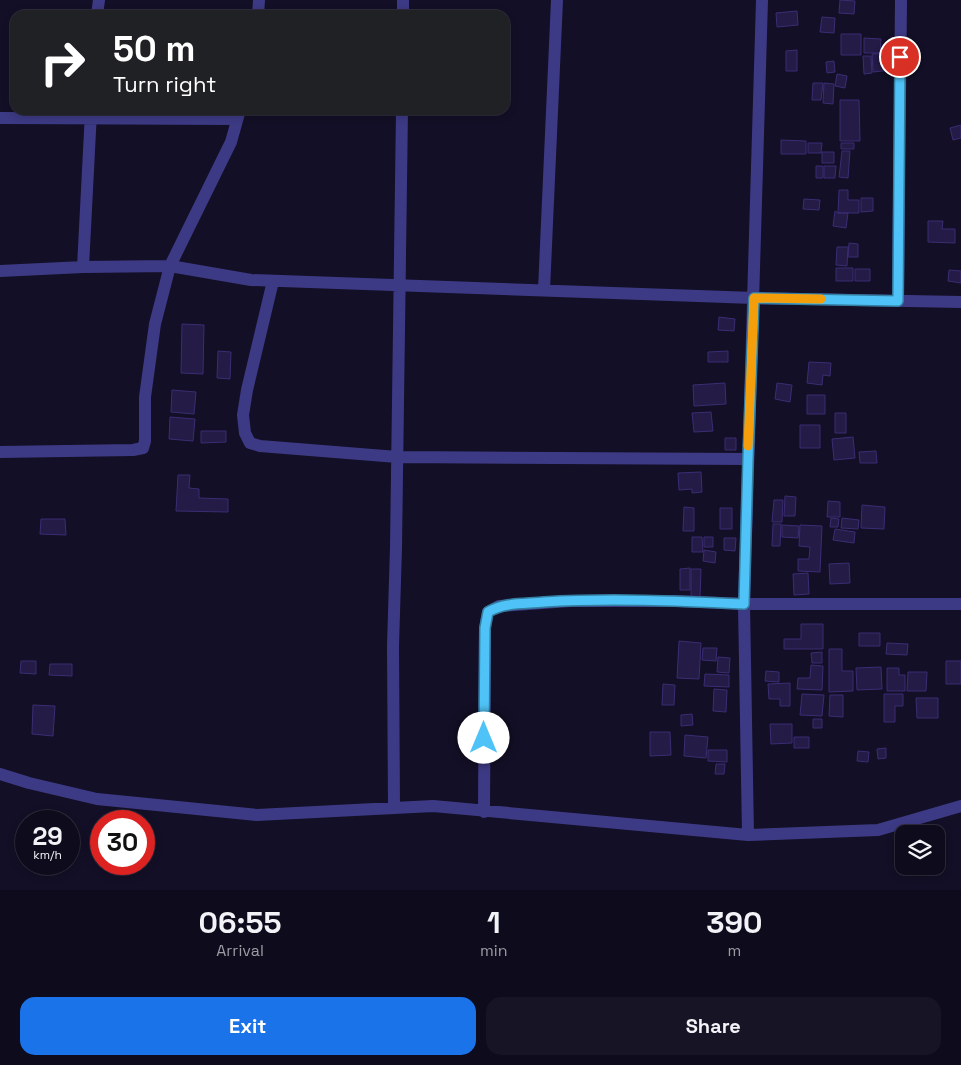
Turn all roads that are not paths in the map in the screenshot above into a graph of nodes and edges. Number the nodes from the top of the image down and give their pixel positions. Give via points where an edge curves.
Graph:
1 (557, 0) edge
2 (762, 0) edge
3 (901, 0) edge
4 (68, 115) edge
5 (91, 115) edge
6 (239, 115) edge
7 (402, 115) edge
8 (0, 118) edge
9 (170, 266) junction
10 (83, 267) junction
11 (0, 271) edge
12 (273, 280) junction
13 (399, 285) junction
14 (544, 290) junction
15 (754, 298) junction
16 (898, 301) junction
17 (961, 302) edge
18 (0, 452) edge
19 (397, 457) junction
20 (748, 459) junction
21 (744, 604) junction
22 (961, 604) edge
23 (0, 774) edge
24 (961, 806) edge
25 (394, 808) junction
26 (484, 812) junction
27 (748, 835) junction

1 - 14 street
2 - 15 street
3 - 16 street
4 - 8 street
5 - 10 street
6 - 9 street via 231,142
7 - 13 street
9 - 10 street
9 - 12 street via 243,279
9 - 18 street via 155,324 145,397 143,448
10 - 11 street
12 - 13 street
12 - 19 street via 243,415 250,443
13 - 14 street
13 - 19 street
14 - 15 street
15 - 16 street
15 - 20 street
16 - 17 street
19 - 20 street
19 - 25 street
20 - 21 street
21 - 22 street
21 - 26 street via 570,601 499,606 488,612 485,628
21 - 27 street
23 - 25 street via 97,799 257,815
24 - 27 street via 878,830
25 - 26 street via 433,806
26 - 27 street

